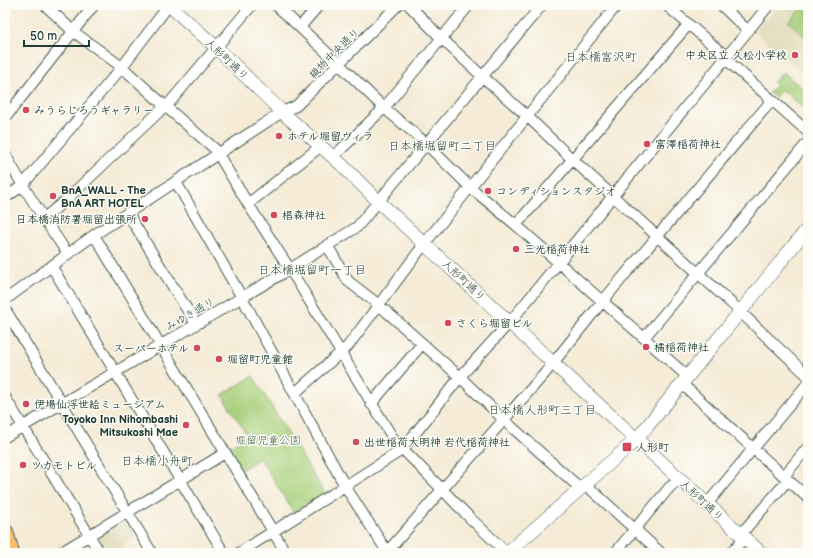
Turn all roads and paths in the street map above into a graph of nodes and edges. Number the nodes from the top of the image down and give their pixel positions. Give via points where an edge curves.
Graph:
1 (45, 5) edge
2 (94, 5) edge
3 (169, 5) edge
4 (252, 5) edge
5 (276, 5) edge
6 (319, 5) edge
7 (398, 5) edge
8 (409, 5) edge
9 (469, 5) edge
10 (542, 5) edge
11 (617, 5) edge
12 (666, 5) edge
13 (721, 5) edge
14 (769, 5) edge
15 (688, 25) junction
16 (300, 28) junction
17 (748, 31) junction
18 (74, 32) junction
19 (441, 38) junction
20 (217, 48) junction
21 (725, 58) junction
22 (340, 64) junction
23 (122, 67) junction
24 (482, 76) junction
25 (772, 100) junction
26 (166, 107) junction
27 (384, 108) junction
28 (282, 112) junction
29 (527, 116) junction
30 (5, 118) edge
31 (808, 132) edge
32 (808, 142) edge
33 (426, 145) junction
34 (321, 146) junction
35 (219, 153) junction
36 (5, 154) edge
37 (333, 157) junction
38 (573, 160) junction
39 (176, 182) junction
40 (22, 186) junction
41 (470, 187) junction
42 (614, 196) junction
43 (5, 198) edge
44 (378, 201) junction
45 (248, 204) junction
46 (128, 214) junction
47 (43, 219) junction
48 (516, 225) junction
49 (808, 228) edge
50 (94, 235) junction
51 (657, 236) junction
52 (425, 243) junction
53 (327, 245) junction
54 (68, 254) junction
55 (558, 263) junction
56 (52, 267) junction
57 (290, 269) junction
58 (697, 273) junction
59 (242, 297) junction
60 (5, 300) edge
61 (602, 302) junction
62 (379, 305) junction
63 (5, 309) edge
64 (740, 311) junction
65 (510, 322) junction
66 (196, 324) junction
67 (644, 338) junction
68 (422, 344) junction
69 (160, 345) junction
70 (341, 354) junction
71 (553, 363) junction
72 (115, 372) junction
73 (808, 376) edge
74 (460, 377) junction
75 (685, 380) junction
76 (808, 384) edge
77 (295, 393) junction
78 (5, 397) edge
79 (62, 404) junction
80 (371, 404) junction
81 (504, 420) junction
82 (23, 427) junction
83 (5, 438) edge
84 (637, 439) junction
85 (808, 447) edge
86 (753, 449) junction
87 (402, 450) junction
88 (225, 453) junction
89 (786, 478) junction
90 (679, 479) junction
91 (180, 480) junction
92 (345, 486) junction
93 (582, 486) junction
94 (443, 490) junction
95 (808, 498) edge
96 (707, 504) junction
97 (127, 513) junction
98 (634, 529) junction
99 (5, 532) edge
100 (273, 532) junction
101 (90, 536) junction
102 (742, 537) junction
103 (11, 553) edge
104 (60, 553) edge
105 (100, 553) edge
106 (152, 553) edge
107 (224, 553) edge
108 (239, 553) edge
109 (286, 553) edge
110 (388, 553) edge
111 (507, 553) edge
112 (615, 553) edge
113 (661, 553) edge
114 (731, 553) edge
115 (761, 553) edge

1 - 18 street
2 - 18 street
3 - 20 street, 人形町通り
3 - 23 street
4 - 20 street
5 - 16 street
6 - 16 street
7 - 22 street, 織物中央通り
8 - 19 street
9 - 19 street
10 - 24 street, みゆき通り
11 - 29 street
12 - 15 street
13 - 17 street
14 - 17 street
15 - 21 street
15 - 38 street
16 - 22 street
17 - 21 street
18 - 23 street
18 - 30 street
19 - 24 street
19 - 27 street
20 - 26 street
20 - 28 street, 人形町通り
21 - 25 street
21 - 42 street
22 - 27 street
22 - 28 street, 織物中央通り via 296,106
23 - 26 street
23 - 40 street
24 - 29 street
24 - 33 street, みゆき通り
25 - 31 street
25 - 51 street
26 - 35 street
26 - 47 street
27 - 33 street
27 - 37 street
28 - 34 street, 人形町通り
28 - 35 street, 織物中央通り
29 - 38 street
29 - 41 street
32 - 58 street
33 - 41 street
33 - 44 street, みゆき通り
34 - 37 street, 人形町通り
34 - 45 street
35 - 39 street, 織物中央通り
35 - 45 street
36 - 40 street
37 - 44 street, 人形町通り
38 - 42 street
38 - 48 street
39 - 46 street, 織物中央通り
39 - 59 street
40 - 43 street
40 - 47 street
41 - 48 street
41 - 52 street
42 - 51 street
42 - 55 street
44 - 52 street, 人形町通り
44 - 53 street, みゆき通り via 357,227
45 - 57 street
46 - 50 street, 織物中央通り
46 - 66 street
47 - 54 street
48 - 55 street
49 - 64 street
50 - 54 street, 織物中央通り
50 - 69 street
51 - 58 street
51 - 61 street
52 - 62 street
52 - 65 street, 人形町通り
53 - 57 street, みゆき通り
53 - 62 street via 348,281
54 - 56 street, 織物中央通り
55 - 61 street
55 - 65 street
56 - 60 street, 織物中央通り
56 - 72 street
57 - 59 street, みゆき通り
57 - 70 street
58 - 64 street
58 - 67 street
59 - 66 street, みゆき通り
59 - 77 street
61 - 67 street
61 - 71 street
62 - 68 street
62 - 70 street
63 - 79 street
64 - 73 street
64 - 75 street
65 - 71 street, 人形町通り
65 - 74 street
66 - 69 street, みゆき通り
67 - 75 street
68 - 74 street
68 - 80 street
69 - 72 street, みゆき通り
69 - 88 street
70 - 77 street
70 - 80 street
71 - 81 street
71 - 84 street, 人形町通り
72 - 79 street, みゆき通り
72 - 91 street
74 - 81 street
74 - 87 street
75 - 84 street
75 - 86 street
76 - 86 street
77 - 92 street
78 - 82 street
79 - 82 street, みゆき通り
79 - 97 street
80 - 87 street
81 - 93 street
81 - 94 street
82 - 83 street, みゆき通り
82 - 101 street
84 - 90 street, 人形町通り
84 - 93 street
85 - 89 street
86 - 89 street
86 - 96 street
87 - 92 street
87 - 94 street
88 - 91 street
88 - 100 street
89 - 95 street
89 - 102 street
90 - 96 street, 人形町通り
90 - 98 street
91 - 97 street
91 - 107 street
92 - 100 street
92 - 110 street
93 - 98 street
93 - 111 street
94 - 110 street
94 - 111 street
96 - 102 street, 人形町通り
97 - 101 street
97 - 106 street
98 - 112 street
98 - 113 street
99 - 103 main road
100 - 108 street
100 - 109 street
101 - 104 street
101 - 105 street
102 - 114 street
102 - 115 street, 人形町通り

